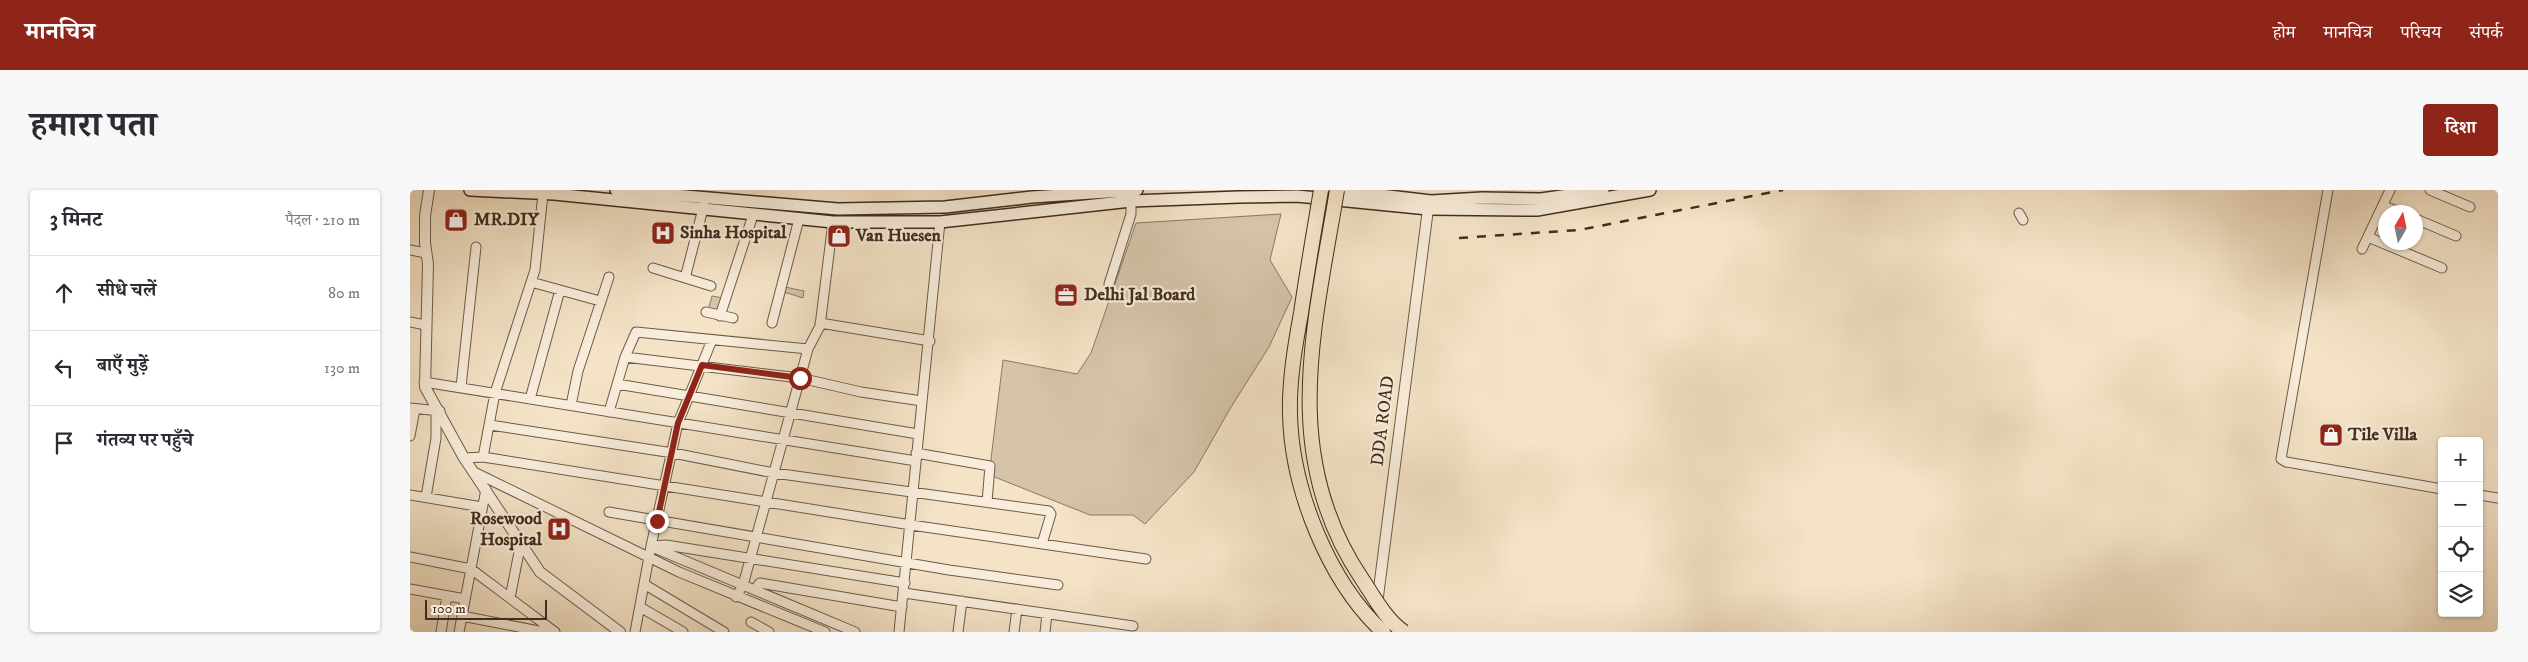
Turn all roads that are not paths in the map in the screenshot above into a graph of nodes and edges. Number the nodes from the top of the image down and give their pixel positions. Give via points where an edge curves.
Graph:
1 (429, 190) edge
2 (470, 190) edge
3 (616, 190) edge
4 (629, 190) edge
5 (1137, 190) edge
6 (1321, 190) edge
7 (1338, 190) edge
8 (1603, 190) edge
9 (1650, 190) edge
10 (2328, 190) edge
11 (2390, 190) edge
12 (2430, 190) edge
13 (1358, 191) edge
14 (551, 193) edge
15 (1032, 193) edge
16 (1541, 194) edge
17 (704, 197) junction
18 (1131, 201) junction
19 (626, 203) junction
20 (2382, 205) edge
21 (2470, 207) dead end
22 (703, 210) junction
23 (1427, 211) junction
24 (1030, 212) junction
25 (753, 215) junction
26 (2378, 215) edge
27 (799, 219) junction
28 (833, 222) junction
29 (940, 222) junction
30 (2423, 222) edge
31 (2456, 236) dead end
32 (2368, 237) junction
33 (476, 247) dead end
34 (2362, 249) dead end
35 (410, 250) edge
36 (426, 254) junction
37 (653, 268) dead end
38 (2442, 268) dead end
39 (609, 278) dead end
40 (685, 278) junction
41 (531, 282) junction
42 (1109, 284) dead end
43 (711, 286) dead end
44 (560, 290) junction
45 (600, 301) junction
46 (706, 312) dead end
47 (720, 316) junction
48 (733, 318) dead end
49 (410, 322) edge
50 (772, 323) dead end
51 (820, 323) junction
52 (426, 325) junction
53 (712, 340) junction
54 (930, 342) junction
55 (808, 349) junction
56 (625, 357) junction
57 (702, 365) junction
58 (800, 378) junction
59 (424, 382) junction
60 (617, 384) junction
61 (461, 388) junction
62 (495, 393) junction
63 (689, 397) junction
64 (530, 399) junction
65 (922, 401) junction
66 (571, 406) junction
67 (413, 409) edge
68 (438, 411) junction
69 (609, 412) junction
70 (792, 412) junction
71 (678, 423) junction
72 (490, 425) junction
73 (918, 434) junction
74 (410, 436) edge
75 (784, 440) junction
76 (672, 453) junction
77 (483, 457) junction
78 (916, 457) junction
79 (464, 458) junction
80 (474, 472) junction
81 (774, 473) junction
82 (666, 486) junction
83 (2438, 488) edge
84 (486, 489) junction
85 (913, 491) junction
86 (410, 494) edge
87 (2483, 496) edge
88 (426, 498) junction
89 (2498, 498) edge
90 (766, 502) junction
91 (987, 502) junction
92 (482, 507) junction
93 (609, 512) dead end
94 (657, 521) junction
95 (911, 525) junction
96 (756, 538) junction
97 (521, 542) junction
98 (1042, 544) junction
99 (651, 546) junction
100 (636, 550) junction
101 (649, 557) junction
102 (410, 558) edge
103 (750, 559) junction
104 (1146, 559) dead end
105 (907, 561) junction
106 (471, 569) junction
107 (644, 584) junction
108 (1058, 585) dead end
109 (904, 588) junction
110 (410, 589) edge
111 (740, 590) junction
112 (757, 591) junction
113 (447, 596) junction
114 (510, 598) junction
115 (465, 599) junction
116 (962, 601) junction
117 (640, 606) junction
118 (902, 607) junction
119 (1017, 609) junction
120 (1047, 614) junction
121 (462, 616) junction
122 (751, 622) dead end
123 (1133, 626) dead end
124 (441, 632) edge
125 (459, 632) edge
126 (544, 632) edge
127 (555, 632) edge
128 (620, 632) edge
129 (635, 632) edge
130 (684, 632) edge
131 (724, 632) edge
132 (769, 632) edge
133 (825, 632) edge
134 (853, 632) edge
135 (899, 632) edge
136 (958, 632) edge
137 (1014, 632) edge
138 (1044, 632) edge
139 (1374, 632) edge
140 (1384, 632) edge
141 (1404, 632) edge

1 - 36 street
2 - 14 main road
3 - 4 main road
4 - 17 main road
4 - 19 street
5 - 15 main road
6 - 140 highway, bridge via 1294,358 1290,415 1296,461 1306,507 1324,549 1346,586
7 - 13 main road
7 - 141 highway, bridge via 1310,357 1308,416 1311,452 1321,497 1354,568 1383,611
8 - 16 main road
9 - 23 main road via 1537,210
10 - 83 street via 2281,459
11 - 20 street
12 - 21 street
13 - 16 main road via 1431,201
14 - 19 main road
14 - 41 street
15 - 17 main road via 945,208 838,208
15 - 24 street
17 - 22 street
18 - 23 main road via 1297,196
18 - 24 main road
18 - 42 street via 1131,214
19 - 22 main road
22 - 25 main road
22 - 40 street
23 - 139 street, DDA ROAD
24 - 29 main road
25 - 27 main road
25 - 47 street
26 - 32 street
27 - 28 main road
27 - 50 street
28 - 29 main road
28 - 51 street
29 - 54 street
30 - 31 street
32 - 34 street
32 - 38 street
33 - 61 street
35 - 36 street
36 - 52 street
37 - 40 street
39 - 45 street
40 - 43 street
41 - 44 street
41 - 62 street
44 - 45 street
44 - 64 street
45 - 66 street via 578,371
46 - 47 street
47 - 48 street
49 - 52 street
51 - 54 street
51 - 55 street
52 - 59 street
53 - 55 street
53 - 56 street via 637,331
53 - 57 street
54 - 65 street
55 - 58 street
56 - 57 street
56 - 60 street
57 - 58 street
57 - 63 street
58 - 65 street
58 - 70 street
59 - 61 street
59 - 68 street
60 - 63 street
60 - 69 street
61 - 62 street
62 - 64 street
62 - 72 street
63 - 70 street
63 - 71 street
64 - 66 street
65 - 73 street
66 - 69 street
67 - 68 street
67 - 74 street
68 - 79 street
68 - 88 street
69 - 71 street
70 - 73 street
70 - 75 street
71 - 75 street
71 - 76 street
72 - 76 street
72 - 77 street
73 - 78 street
75 - 78 street
75 - 81 street
76 - 81 street
76 - 82 street
77 - 79 street
77 - 82 street
78 - 85 street
78 - 91 street via 990,466
79 - 80 street
80 - 84 street
80 - 100 street
81 - 85 street
81 - 90 street
82 - 90 street
82 - 94 street
84 - 92 street
84 - 97 street
85 - 91 street
85 - 95 street
86 - 88 street
87 - 89 street
88 - 92 street
90 - 95 street
90 - 96 street
91 - 98 street via 1051,512
92 - 106 street
93 - 94 street
94 - 96 street
94 - 99 street
95 - 98 street
95 - 105 street
96 - 103 street
96 - 105 street
97 - 114 street
97 - 128 street via 540,572
98 - 104 street
99 - 100 street
99 - 101 street
99 - 103 street via 666,544
99 - 111 street
100 - 101 street
101 - 107 street
101 - 111 street
102 - 106 street
103 - 109 street
103 - 111 street
105 - 108 street
105 - 109 street
106 - 114 street
106 - 115 street
107 - 117 street
107 - 131 street
109 - 116 street
109 - 118 street
110 - 113 street
111 - 112 street
111 - 133 street
112 - 118 street via 760,584
112 - 134 street
113 - 115 street
113 - 124 street
114 - 127 street
115 - 121 street
116 - 119 street
116 - 136 street
117 - 129 street
117 - 130 street
118 - 135 street
119 - 120 street
119 - 137 street
120 - 123 street
120 - 138 street
121 - 125 street
121 - 126 street
122 - 132 street

